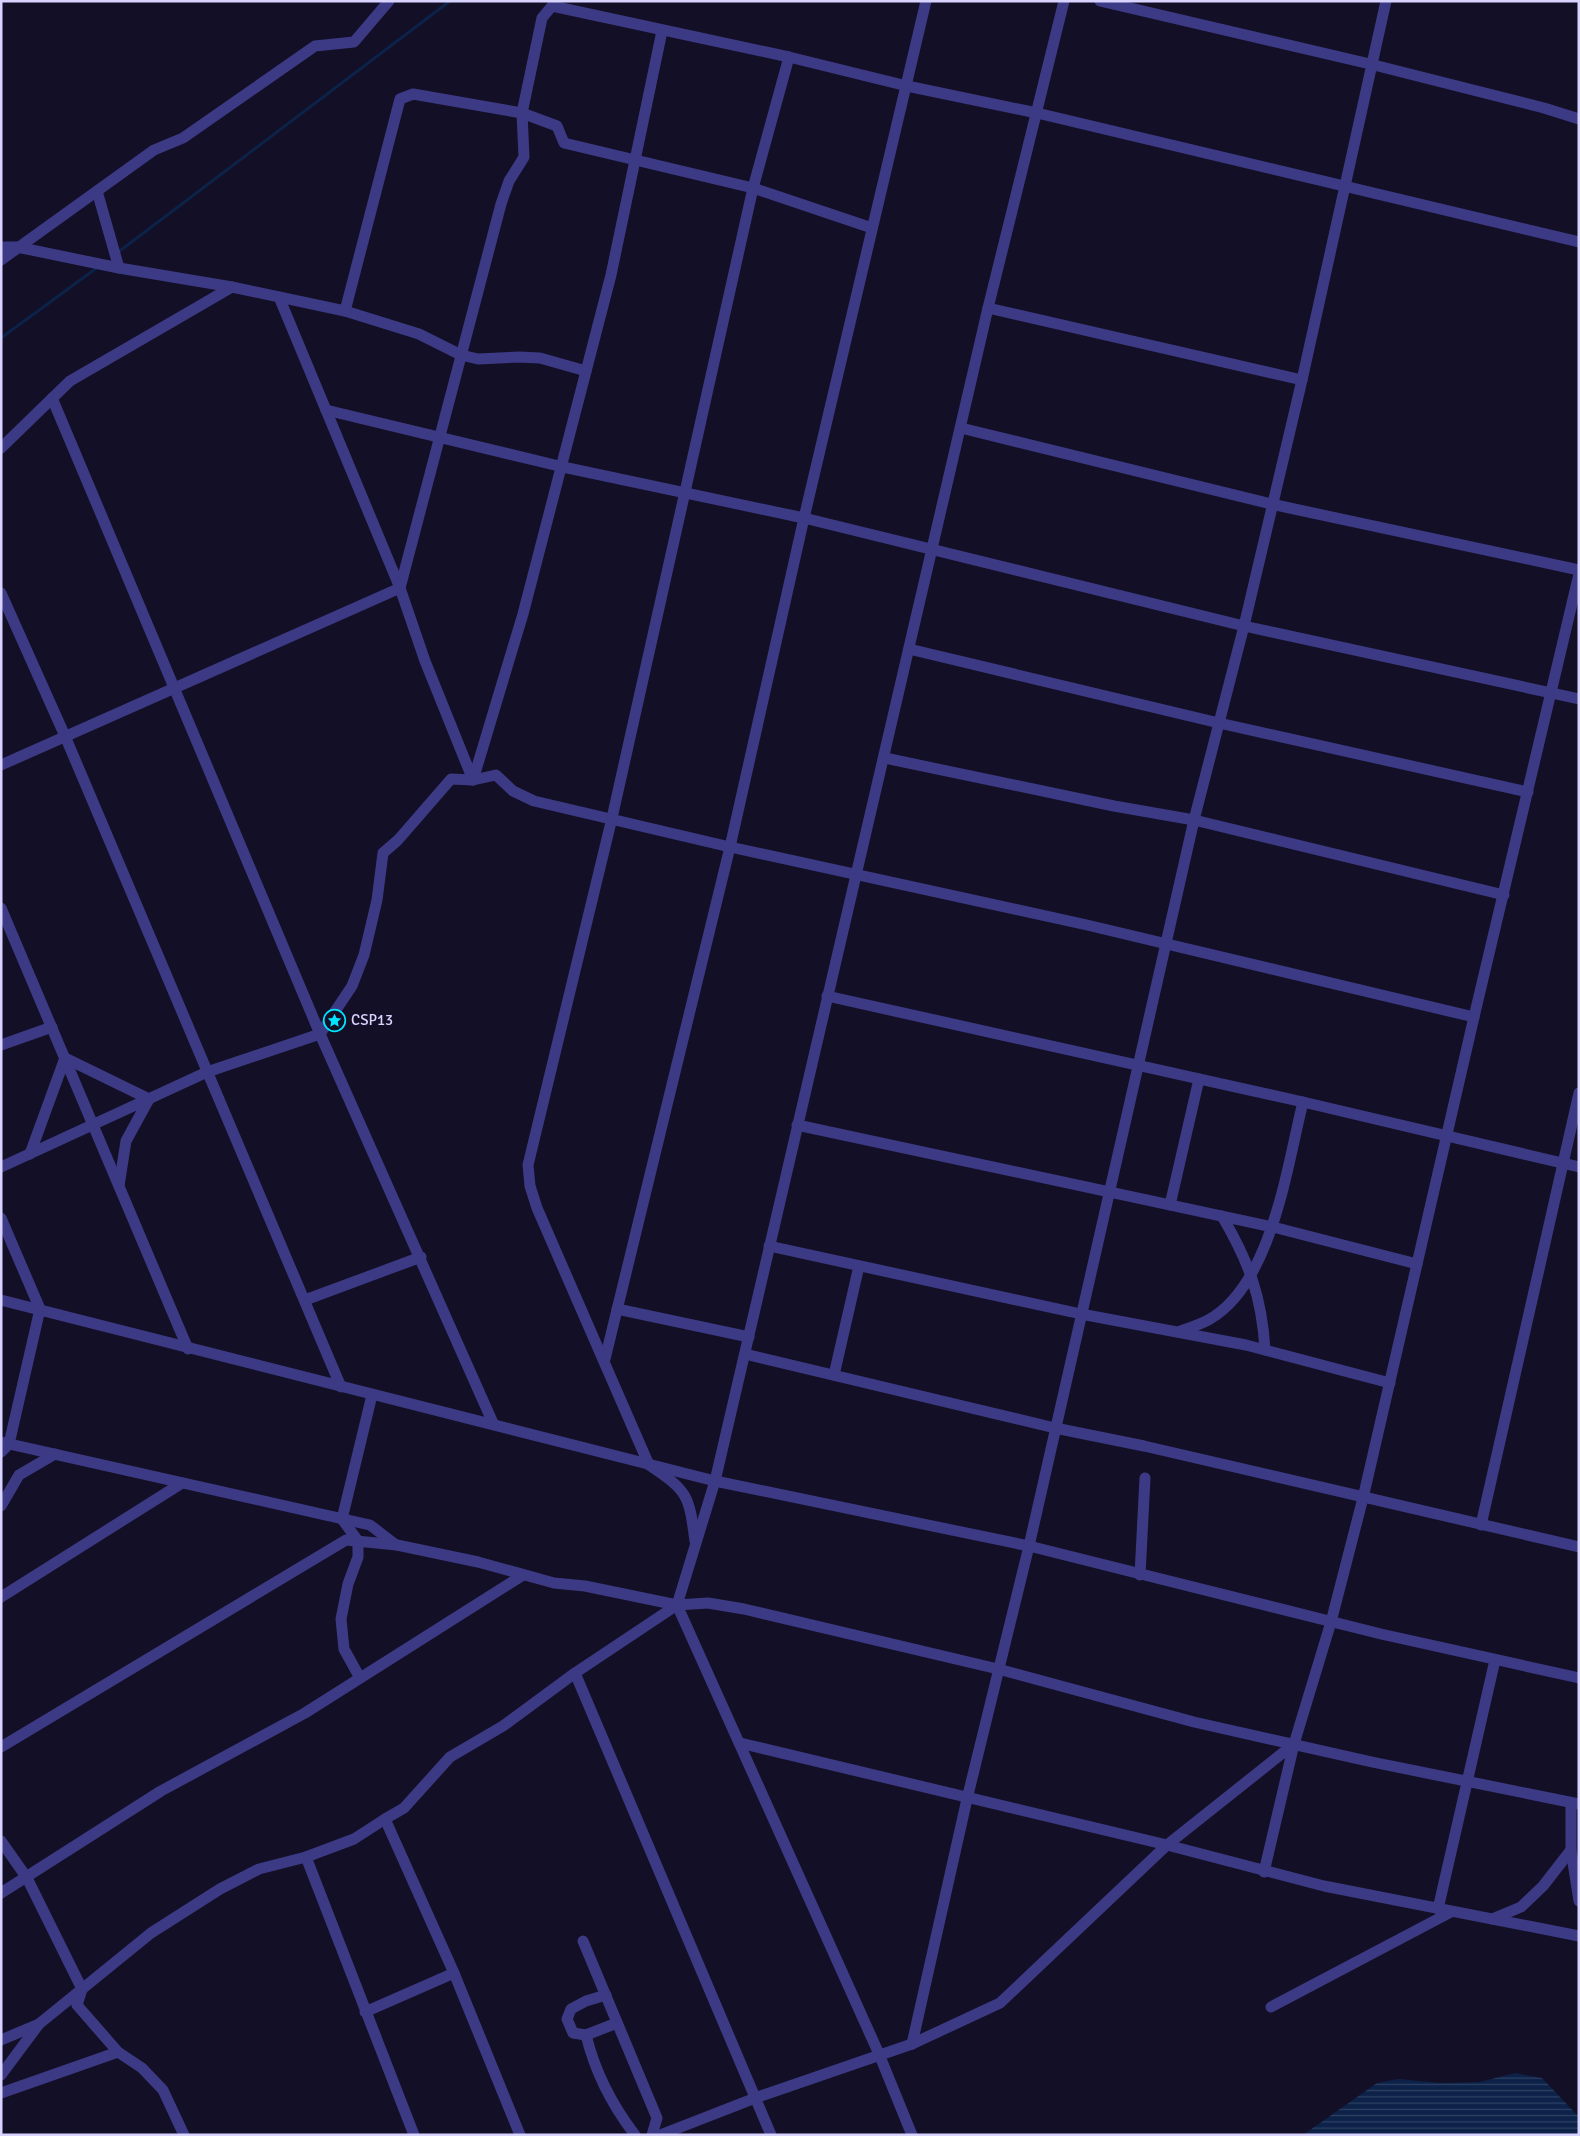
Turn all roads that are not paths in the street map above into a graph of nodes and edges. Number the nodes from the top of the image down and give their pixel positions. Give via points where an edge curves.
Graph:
1 (389, 1) edge
2 (926, 1) edge
3 (1064, 1) edge
4 (1100, 1) edge
5 (1386, 1) edge
6 (557, 4) edge
7 (662, 31) junction
8 (789, 57) junction
9 (1370, 64) junction
10 (907, 86) junction
11 (522, 113) junction
12 (1037, 113) junction
13 (1579, 119) edge
14 (635, 161) junction
15 (1344, 187) junction
16 (753, 188) junction
17 (97, 191) junction
18 (872, 228) junction
19 (1579, 242) edge
20 (1, 246) edge
21 (17, 247) junction
22 (1, 260) edge
23 (119, 268) junction
24 (232, 287) junction
25 (279, 297) junction
26 (988, 308) junction
27 (344, 311) junction
28 (461, 355) junction
29 (586, 371) junction
30 (1302, 380) junction
31 (52, 398) junction
32 (326, 410) junction
33 (961, 428) junction
34 (440, 438) junction
35 (1, 448) edge
36 (563, 467) junction
37 (683, 492) junction
38 (1271, 504) junction
39 (804, 518) junction
40 (932, 549) junction
41 (1579, 570) edge
42 (1579, 574) edge
43 (400, 588) junction
44 (1, 593) edge
45 (1244, 626) junction
46 (909, 648) junction
47 (174, 688) junction
48 (1551, 693) junction
49 (1579, 699) edge
50 (1219, 723) junction
51 (66, 736) junction
52 (885, 758) junction
53 (1, 764) edge
54 (473, 780) junction
55 (1528, 792) junction
56 (612, 818) junction
57 (1194, 820) junction
58 (730, 847) junction
59 (858, 875) junction
60 (1504, 894) junction
61 (1, 908) edge
62 (1165, 944) junction
63 (827, 996) junction
64 (1474, 1017) junction
65 (52, 1027) junction
66 (320, 1034) junction
67 (1, 1045) edge
68 (65, 1058) junction
69 (1137, 1065) junction
70 (208, 1072) junction
71 (1199, 1079) junction
72 (1579, 1093) edge
73 (149, 1099) junction
74 (1302, 1102) junction
75 (93, 1125) junction
76 (797, 1125) junction
77 (1446, 1135) junction
78 (30, 1154) junction
79 (1562, 1164) junction
80 (1, 1167) edge
81 (1579, 1167) edge
82 (119, 1186) junction
83 (1108, 1192) junction
84 (1170, 1205) junction
85 (1222, 1216) junction
86 (1, 1218) edge
87 (1273, 1228) junction
88 (769, 1246) junction
89 (421, 1257) junction
90 (1417, 1264) junction
91 (859, 1266) junction
92 (1252, 1276) junction
93 (1, 1300) edge
94 (305, 1300) junction
95 (40, 1309) junction
96 (617, 1310) junction
97 (1081, 1314) junction
98 (1178, 1332) junction
99 (749, 1337) junction
100 (188, 1349) junction
101 (1265, 1350) junction
102 (745, 1354) junction
103 (605, 1359) junction
104 (834, 1375) junction
105 (1390, 1383) junction
106 (341, 1387) junction
107 (372, 1395) junction
108 (493, 1423) junction
109 (1055, 1428) junction
110 (3, 1446) edge
111 (55, 1454) junction
112 (650, 1465) junction
113 (1146, 1478) dead end
114 (715, 1481) junction
115 (182, 1483) junction
116 (1363, 1498) junction
117 (1, 1506) edge
118 (342, 1519) junction
119 (1482, 1525) junction
120 (358, 1541) junction
121 (397, 1545) junction
122 (695, 1546) junction
123 (1029, 1546) junction
124 (1579, 1547) edge
125 (523, 1574) junction
126 (1140, 1575) junction
127 (1, 1598) edge
128 (677, 1605) junction
129 (1331, 1622) junction
130 (1495, 1660) junction
131 (998, 1669) junction
132 (575, 1673) junction
133 (360, 1678) junction
134 (1579, 1678) edge
135 (740, 1743) junction
136 (1294, 1744) junction
137 (1, 1747) edge
138 (1467, 1781) junction
139 (967, 1798) junction
140 (1575, 1803) edge
141 (385, 1819) junction
142 (1, 1841) edge
143 (1167, 1846) junction
144 (1571, 1850) junction
145 (306, 1857) junction
146 (1264, 1872) junction
147 (27, 1878) junction
148 (1, 1893) edge
149 (1579, 1901) edge
150 (1438, 1909) junction
151 (1451, 1912) junction
152 (1492, 1919) junction
153 (1579, 1936) edge
154 (583, 1941) dead end
155 (454, 1973) junction
156 (82, 1989) junction
157 (606, 1995) junction
158 (1271, 2006) dead end
159 (365, 2012) junction
160 (617, 2022) junction
161 (39, 2024) junction
162 (586, 2035) junction
163 (1, 2040) edge
164 (912, 2044) junction
165 (118, 2052) junction
166 (879, 2054) junction
167 (1, 2075) edge
168 (1, 2093) edge
169 (755, 2098) junction
170 (673, 2132) edge
171 (184, 2135) edge
172 (414, 2135) edge
173 (520, 2135) edge
174 (635, 2135) edge
175 (652, 2135) edge
176 (660, 2135) edge
177 (771, 2135) edge
178 (912, 2135) edge

1 - 17 street via 354,42 315,46 183,138 154,150
2 - 10 street
3 - 12 street
4 - 9 street
5 - 9 street
6 - 7 street
6 - 11 street via 542,18
7 - 8 street
7 - 14 street
8 - 10 street
8 - 16 street
9 - 13 street
9 - 15 street
10 - 12 street
10 - 18 street
11 - 14 street via 557,126 564,143
11 - 27 street via 413,94 400,99
11 - 28 street via 524,157 509,181 501,204
12 - 15 street
12 - 26 street
14 - 16 street
14 - 29 street via 611,275
15 - 19 street
15 - 30 street
16 - 18 street
16 - 37 street
17 - 21 street
17 - 23 street
18 - 39 street
20 - 21 street
21 - 22 street
21 - 23 street
23 - 24 street
24 - 25 street
24 - 31 street via 70,381
25 - 27 street
25 - 32 street
26 - 30 street
26 - 33 street
27 - 28 street via 419,334
28 - 29 street via 478,359 540,358
28 - 34 street
29 - 36 street
30 - 38 street
31 - 35 street
31 - 47 street
32 - 34 street
32 - 43 street
33 - 38 street
33 - 40 street
34 - 36 street
34 - 43 street
36 - 37 street
36 - 54 street
37 - 39 street
37 - 56 street
38 - 41 street
38 - 45 street
39 - 40 street
39 - 58 street
40 - 45 street
40 - 46 street
42 - 48 street
43 - 47 street
43 - 54 street via 425,661
44 - 51 street
45 - 48 street
45 - 50 street
46 - 50 street
46 - 52 street
47 - 51 street
47 - 66 street
48 - 49 street
48 - 55 street
50 - 55 street
50 - 57 street
51 - 53 street
51 - 70 street
52 - 57 street
52 - 59 street
54 - 56 street via 496,775 513,791 534,801
54 - 66 street via 451,779 383,853 377,900 364,955 352,986
55 - 60 street
56 - 58 street
56 - 103 street via 528,1165 537,1208
57 - 60 street
57 - 62 street
58 - 59 street
58 - 96 street
59 - 62 street
59 - 63 street
60 - 64 street
61 - 65 street
62 - 64 street
62 - 69 street
63 - 69 street
63 - 76 street
64 - 77 street
65 - 67 street
65 - 68 street
66 - 70 street
66 - 89 street
68 - 73 street
68 - 75 street
68 - 78 street
69 - 71 street
69 - 83 street
70 - 73 street
70 - 94 street
71 - 74 street
71 - 84 street
72 - 79 street
73 - 75 street
73 - 82 street via 126,1141
74 - 77 street
74 - 87 street
75 - 78 street
75 - 82 street
76 - 83 street
76 - 88 street
77 - 79 street
77 - 90 street
78 - 80 street
79 - 81 street
79 - 119 street
82 - 100 street
83 - 84 street
83 - 97 street
84 - 85 street
85 - 87 street
85 - 92 street
86 - 95 street
87 - 90 street
87 - 92 street
88 - 91 street
88 - 99 street
89 - 94 street
89 - 108 street
90 - 105 street
91 - 97 street
91 - 104 street
92 - 98 street via 1240,1293 1211,1319
92 - 101 street via 1264,1322
93 - 95 street
94 - 106 street
95 - 100 street
95 - 110 street
96 - 99 street
96 - 103 street
97 - 98 street
97 - 109 street
98 - 101 street
99 - 102 street
100 - 106 street
101 - 105 street
102 - 104 street
102 - 114 street
103 - 112 street
104 - 109 street
105 - 116 street
106 - 107 street
107 - 108 street
107 - 118 street
108 - 112 street
109 - 116 street
109 - 123 street
110 - 111 street
111 - 115 street
111 - 117 street via 19,1475
112 - 114 street
112 - 122 street via 677,1484 691,1506
113 - 126 street
114 - 122 street
114 - 123 street
115 - 118 street
115 - 127 street
116 - 119 street
116 - 129 street
118 - 120 street
118 - 121 street via 370,1525
119 - 124 street
120 - 121 street
120 - 133 street via 358,1557 348,1584 341,1619 344,1649
120 - 137 street via 346,1540 318,1555
121 - 125 street
122 - 128 street
123 - 126 street
123 - 131 street
125 - 128 street
125 - 133 street
126 - 129 street
128 - 131 street via 708,1604 744,1609
128 - 132 street
128 - 135 street
129 - 130 street
129 - 136 street
130 - 134 street
130 - 138 street
131 - 136 street via 1194,1722
131 - 139 street
132 - 141 street via 503,1726 450,1757 404,1808
132 - 169 street
133 - 147 street via 161,1791
135 - 139 street
135 - 166 street
136 - 138 street
136 - 143 street
136 - 146 street
138 - 140 street
138 - 150 street
139 - 143 street
139 - 164 street
140 - 144 street
141 - 145 street via 354,1838
141 - 155 street
142 - 147 street
143 - 146 street
143 - 164 street via 1000,2003
144 - 149 street
144 - 152 street via 1543,1886 1521,1907
145 - 156 street via 260,1869 220,1889 151,1933
145 - 159 street
146 - 150 street
147 - 148 street
147 - 156 street
150 - 151 street
151 - 152 street
151 - 158 street
152 - 153 street
154 - 157 street
155 - 159 street
155 - 173 street
156 - 161 street
156 - 165 street via 77,2005
157 - 160 street
157 - 162 street via 571,2009 567,2019 573,2033
159 - 172 street
160 - 162 street
160 - 175 street via 657,2118
161 - 163 street
161 - 167 street
162 - 174 street via 610,2100
164 - 166 street
165 - 168 street
165 - 171 street via 142,2068 163,2090
166 - 169 street
166 - 178 street
169 - 170 street
169 - 177 street
170 - 176 street

